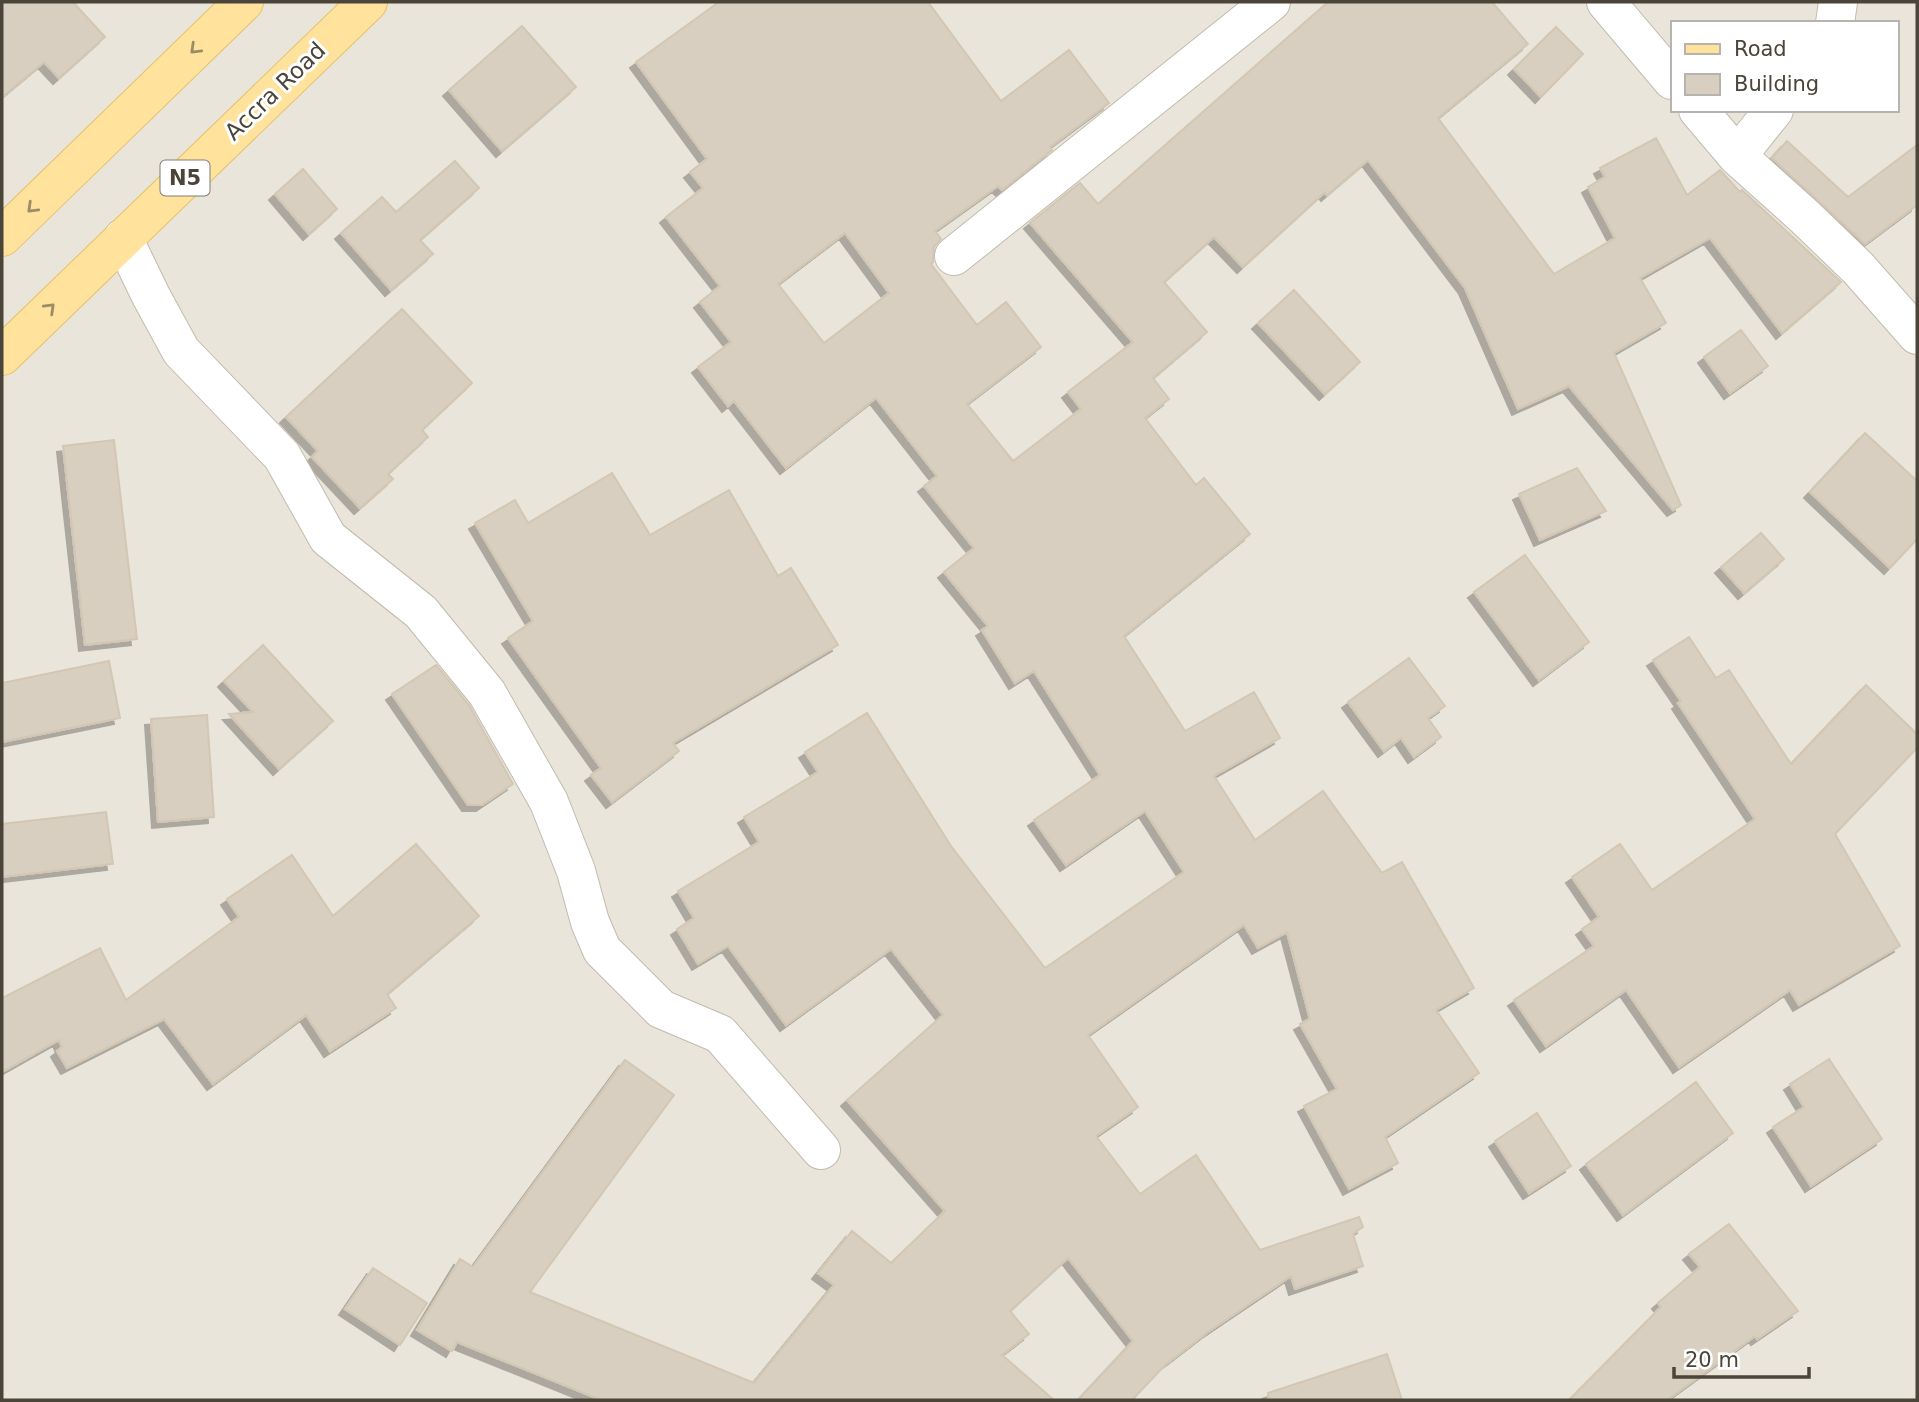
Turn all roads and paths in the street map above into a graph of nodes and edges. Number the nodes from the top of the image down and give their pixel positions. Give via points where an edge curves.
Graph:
1 (244, 2) edge
2 (368, 2) edge
3 (1271, 2) edge
4 (1606, 2) edge
5 (1838, 2) edge
6 (1835, 21) edge
7 (1671, 79) edge
8 (1700, 112) edge
9 (1772, 112) edge
10 (1737, 156) junction
11 (2, 237) edge
12 (123, 237) junction
13 (954, 256) dead end
14 (1917, 335) edge
15 (2, 356) edge
16 (821, 1150) dead end

1 -> 11 main road
2 - 12 main road, Accra Road / N5
3 - 13 street
4 - 7 street
5 - 6 street
8 - 10 street
9 - 10 street
10 - 14 street via 1858,268
15 -> 12 main road, Accra Road / N5
12 - 16 street via 181,351 282,456 328,538 421,612 487,693 549,803 602,950 661,1009 720,1034

